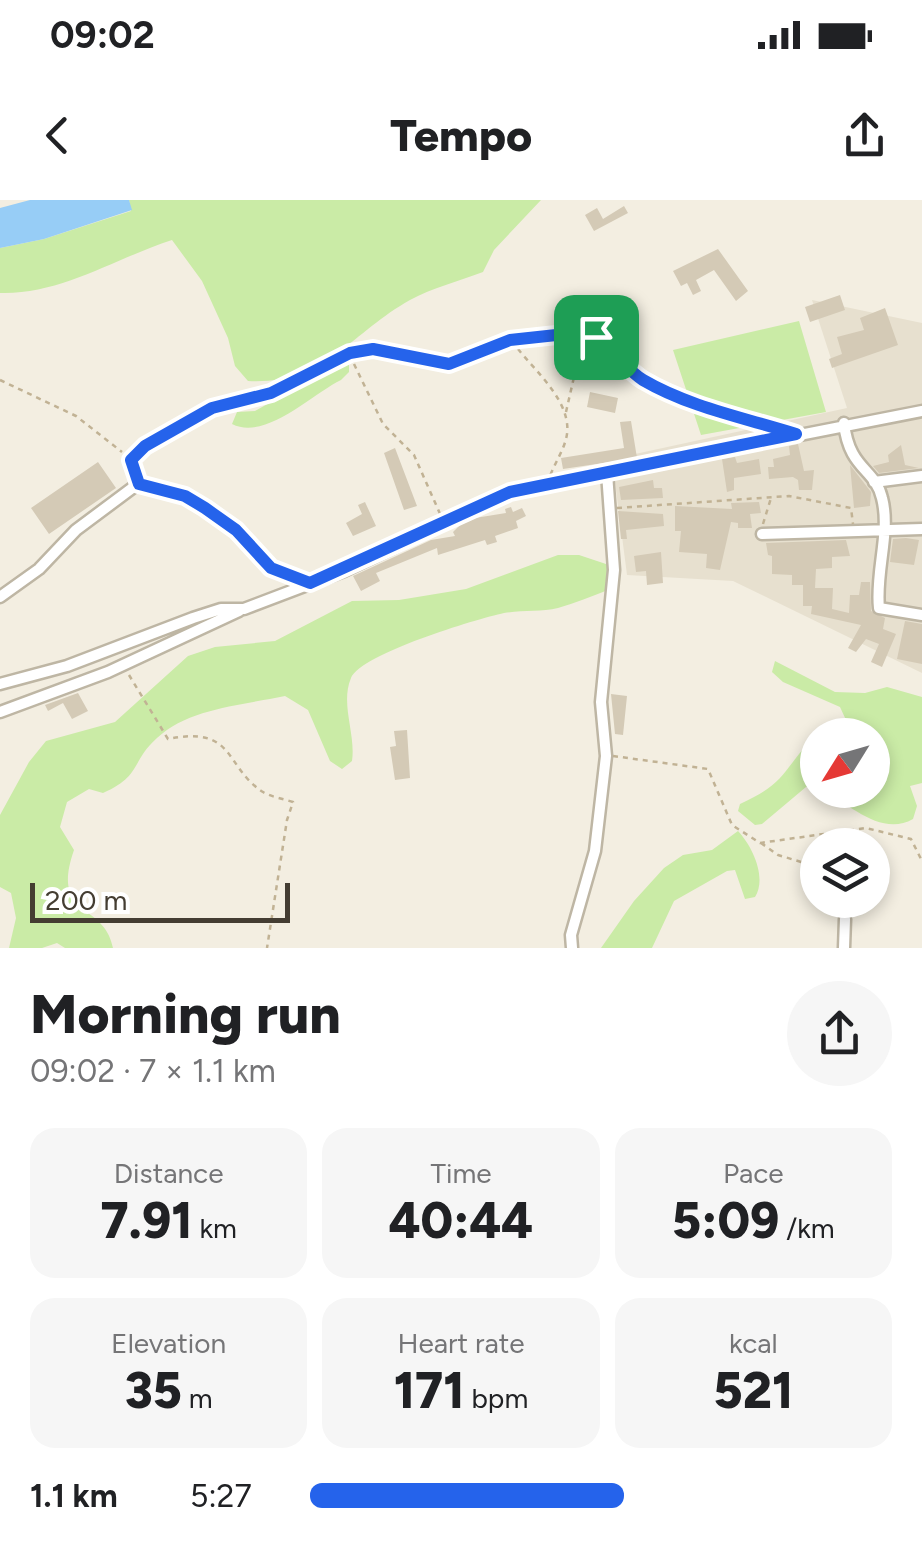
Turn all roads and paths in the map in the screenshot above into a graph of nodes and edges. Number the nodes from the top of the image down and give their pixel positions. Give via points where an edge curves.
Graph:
1 (584, 333) junction
2 (510, 340) junction
3 (350, 353) junction
4 (0, 380) edge
5 (922, 410) edge
6 (566, 414) junction
7 (844, 423) junction
8 (796, 434) junction
9 (131, 460) junction
10 (607, 473) junction
11 (922, 476) edge
12 (874, 482) junction
13 (547, 483) junction
14 (139, 484) junction
15 (772, 497) junction
16 (612, 508) junction
17 (443, 523) junction
18 (922, 529) edge
19 (854, 530) junction
20 (883, 530) junction
21 (762, 534) joint
22 (310, 583) junction
23 (0, 597) edge
24 (244, 609) junction
25 (922, 615) edge
26 (124, 665) junction
27 (2, 682) edge
28 (0, 712) edge
29 (606, 756) junction
30 (760, 842) junction
31 (922, 861) edge
32 (800, 862) edge
33 (845, 919) edge
34 (266, 948) edge
35 (572, 948) edge
36 (844, 948) edge

1 - 2 street
1 - 6 path
1 - 8 street via 642,379 687,401
2 - 3 street via 449,364 373,349
2 - 6 path
3 - 9 street via 271,393 212,408
3 - 17 path via 382,424 414,455
4 - 9 path via 76,416
5 - 7 street
6 - 13 path via 566,439
7 - 8 street
7 - 12 street via 853,460
8 - 10 street
9 - 14 street
10 - 13 street
10 - 16 street
11 - 12 street
12 - 20 street via 883,500
13 - 17 street
14 - 22 street via 185,496 236,530 271,568
14 - 23 street
15 - 16 path
15 - 19 path via 851,508
15 - 21 path
16 - 29 street via 614,570 601,702
17 - 22 street
18 - 20 street
19 - 20 street
19 - 21 street
20 - 25 street via 879,608
22 - 24 street
24 - 26 street
24 - 27 street via 221,609 67,666
26 - 28 street
26 - 34 path via 168,738 206,738 226,749 262,792 293,802
29 - 30 path via 708,769 732,825
29 - 35 street via 595,852
30 - 31 path via 866,828 910,839
30 - 32 path
33 - 36 street

